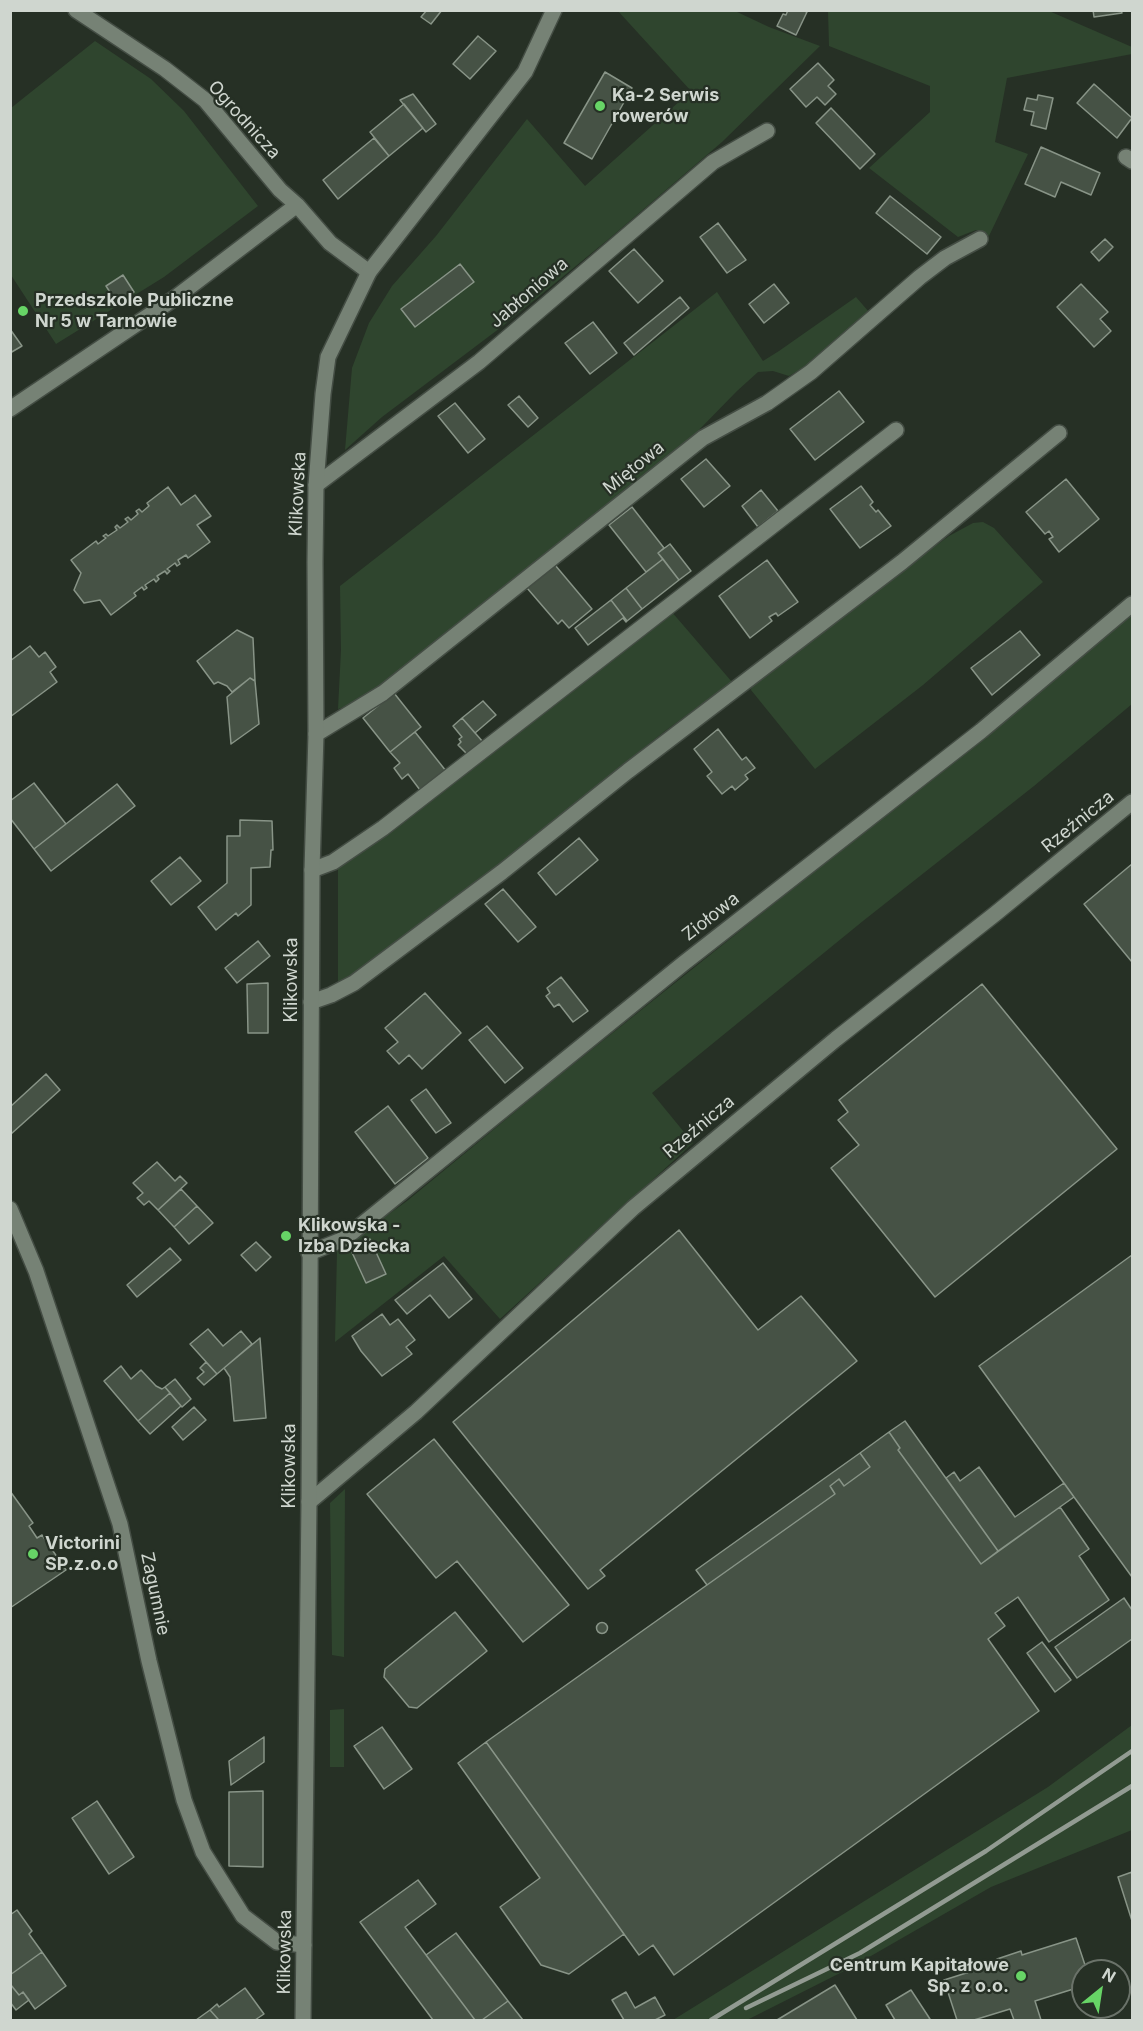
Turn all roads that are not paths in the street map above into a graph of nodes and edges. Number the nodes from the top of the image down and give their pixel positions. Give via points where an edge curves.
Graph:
1 (76, 10) edge
2 (554, 10) edge
3 (767, 131) dead end
4 (297, 205) junction
5 (980, 239) dead end
6 (369, 272) junction
7 (10, 409) edge
8 (896, 430) dead end
9 (1059, 433) dead end
10 (316, 485) junction
11 (1132, 604) edge
12 (316, 734) junction
13 (1132, 802) edge
14 (312, 870) junction
15 (311, 1002) junction
16 (10, 1209) edge
17 (309, 1253) junction
18 (309, 1502) junction
19 (304, 1945) junction
20 (303, 2020) edge

1 - 4 street, Ogrodnicza via 205,100
2 - 6 street, Klikowska via 525,72
3 - 10 street, Jabłoniowa via 713,162 478,362
4 - 6 street, Ogrodnicza via 330,243
4 - 7 street via 175,298
5 - 12 street, Miętowa via 928,271 803,378 768,403 703,438 384,693
6 - 10 street, Klikowska via 328,357
8 - 14 street via 382,828 333,862
9 - 15 street via 902,562 502,872 354,983
10 - 12 street, Klikowska
11 - 17 street, Ziołowa via 981,731 684,963 344,1239
12 - 14 street, Klikowska
13 - 18 street, Rzeźnicza via 641,1201 416,1412
14 - 15 street, Klikowska
15 - 17 street, Klikowska
16 - 19 street, Zagumnie via 36,1271 120,1524 181,1789 203,1852 243,1916 277,1942
17 - 18 street, Klikowska
18 - 19 street, Klikowska
19 - 20 street, Klikowska

